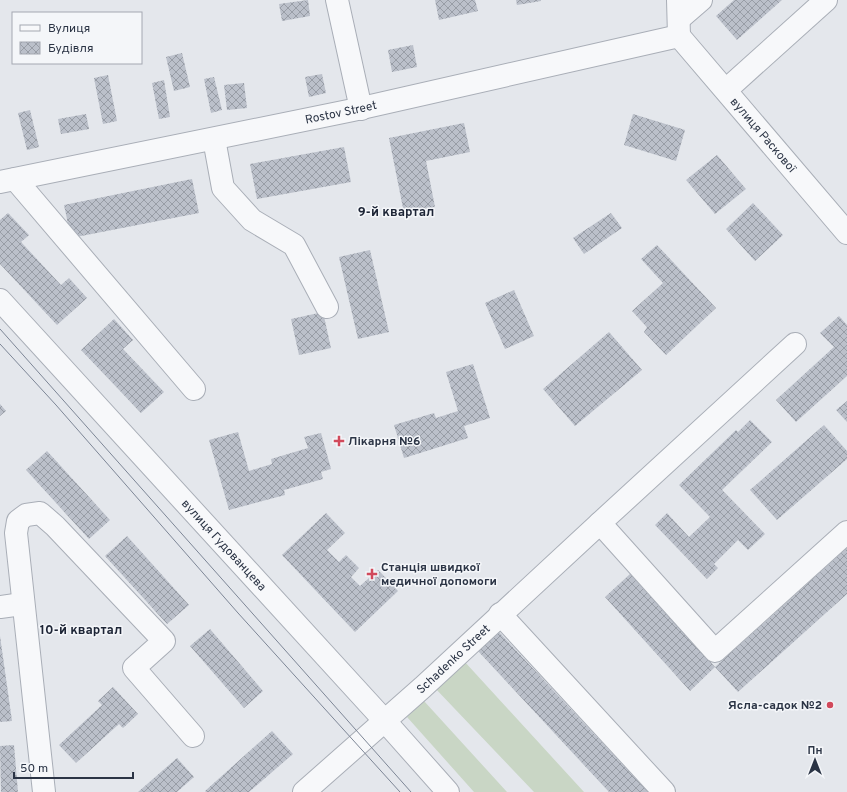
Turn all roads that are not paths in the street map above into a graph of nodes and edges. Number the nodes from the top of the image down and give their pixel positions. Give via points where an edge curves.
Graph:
1 (337, 0) edge
2 (701, 0) edge
3 (826, 0) edge
4 (679, 18) edge
5 (726, 90) junction
6 (361, 109) junction
7 (214, 139) junction
8 (7, 181) edge
9 (844, 222) edge
10 (0, 300) edge
11 (327, 307) dead end
12 (795, 344) dead end
13 (194, 389) dead end
14 (600, 523) junction
15 (847, 532) edge
16 (22, 604) junction
17 (0, 608) edge
18 (500, 614) junction
19 (384, 720) junction
20 (193, 736) dead end
21 (44, 792) edge
22 (304, 792) edge
23 (448, 792) edge
24 (664, 792) edge

1 - 6 street
2 - 4 street
3 - 5 street
4 - 5 street, вулиця Раскової
4 - 6 street, Rostov Street
5 - 9 street, вулиця Раскової
6 - 7 street, Rostov Street
7 - 8 street, Rostov Street
7 - 11 street via 223,188 252,220 294,246
8 - 13 street
10 - 19 street, вулиця Гудованцева
12 - 14 street, Schadenko Street
14 - 15 street via 715,652
14 - 18 street, Schadenko Street
16 - 17 street
16 - 20 street via 16,533 18,521 26,515 40,513 164,641 134,668
16 - 21 street
18 - 19 street, Schadenko Street
18 - 24 street
19 - 22 street, Schadenko Street
19 - 23 street, вулиця Гудованцева

